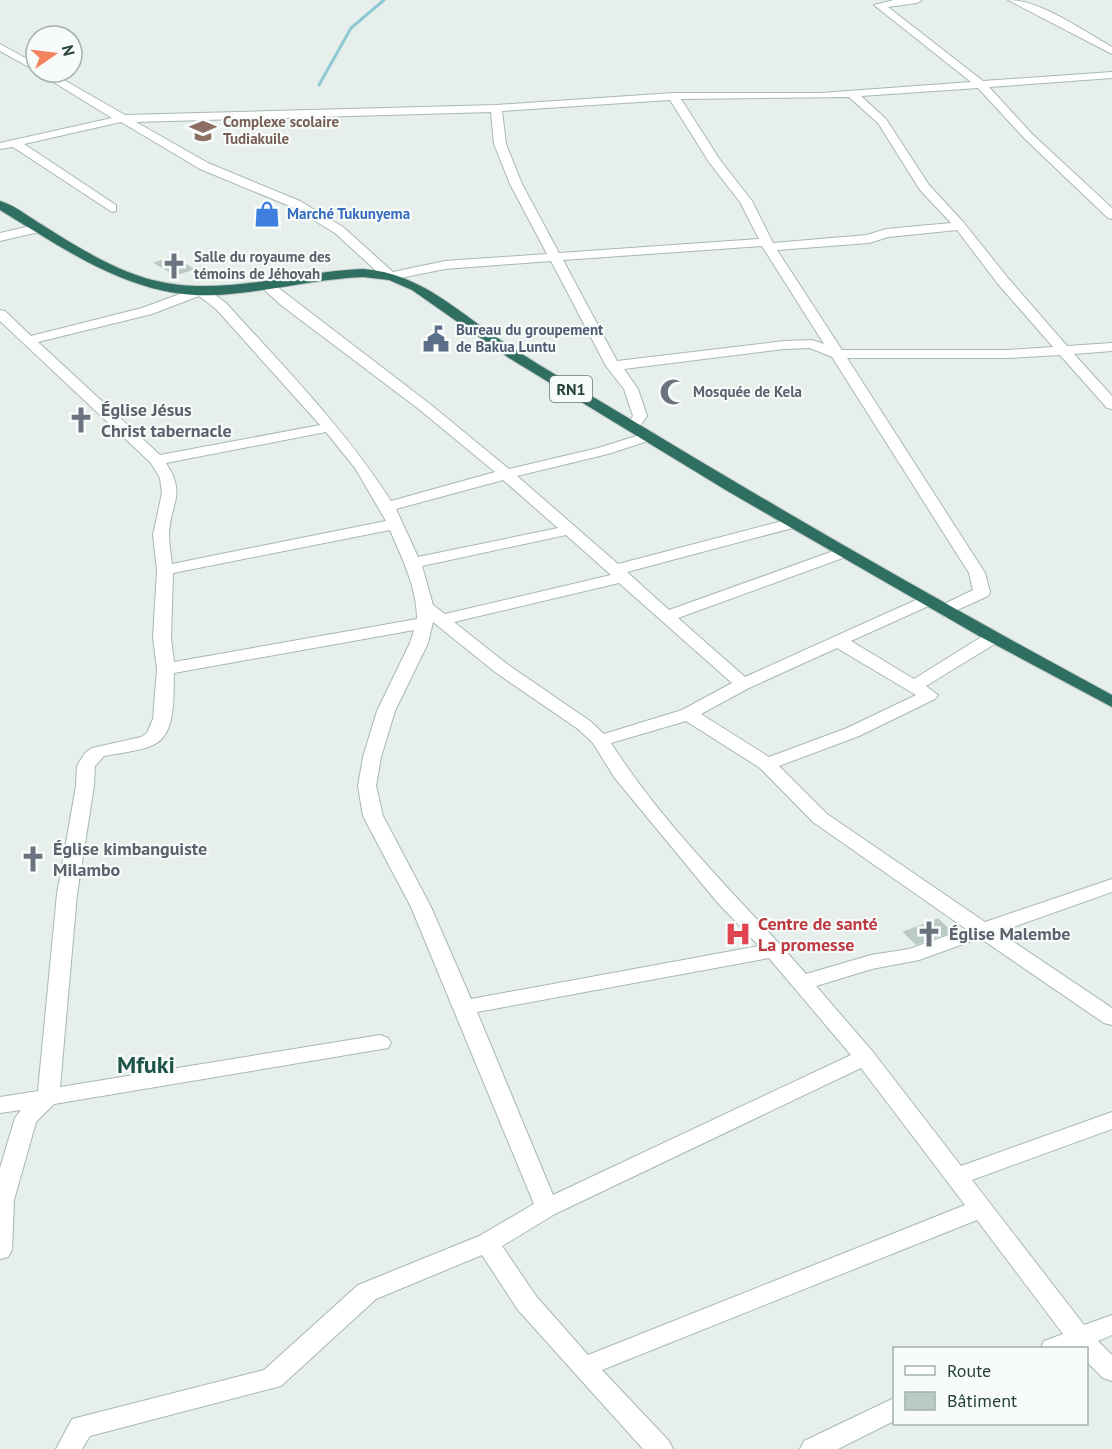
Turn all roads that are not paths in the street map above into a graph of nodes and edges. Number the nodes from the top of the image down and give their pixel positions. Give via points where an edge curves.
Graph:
1 (917, 0) edge
2 (1013, 0) edge
3 (0, 47) edge
4 (1112, 51) edge
5 (24, 61) edge
6 (1112, 75) edge
7 (62, 84) edge
8 (980, 84) junction
9 (851, 93) junction
10 (673, 96) junction
11 (496, 108) junction
12 (121, 119) junction
13 (15, 143) junction
14 (0, 146) edge
15 (0, 205) edge
16 (112, 208) dead end
17 (1112, 214) edge
18 (960, 226) junction
19 (39, 228) junction
20 (0, 237) edge
21 (768, 244) junction
22 (557, 258) junction
23 (390, 276) junction
24 (267, 286) junction
25 (201, 291) junction
26 (0, 314) edge
27 (31, 340) junction
28 (1112, 347) edge
29 (1063, 351) junction
30 (837, 354) junction
31 (613, 366) junction
32 (1112, 405) edge
33 (330, 427) junction
34 (632, 427) junction
35 (649, 436) junction
36 (157, 460) junction
37 (506, 474) junction
38 (387, 507) junction
39 (794, 523) junction
40 (395, 524) junction
41 (568, 530) junction
42 (845, 552) junction
43 (413, 563) junction
44 (165, 570) junction
45 (620, 574) junction
46 (927, 600) junction
47 (944, 610) junction
48 (431, 617) junction
49 (666, 617) junction
50 (992, 638) junction
51 (838, 641) junction
52 (166, 669) junction
53 (743, 684) junction
54 (916, 685) junction
55 (1112, 702) edge
56 (688, 714) junction
57 (600, 740) junction
58 (767, 764) junction
59 (1112, 885) edge
60 (985, 930) junction
61 (774, 950) junction
62 (802, 983) junction
63 (465, 1008) junction
64 (1112, 1018) edge
65 (380, 1043) dead end
66 (865, 1057) junction
67 (48, 1097) junction
68 (0, 1105) edge
69 (1112, 1120) edge
70 (957, 1176) junction
71 (547, 1208) junction
72 (980, 1209) junction
73 (487, 1243) junction
74 (0, 1250) edge
75 (1112, 1325) edge
76 (1080, 1338) junction
77 (1056, 1347) edge
78 (584, 1367) junction
79 (1112, 1371) edge
80 (893, 1409) edge
81 (69, 1449) edge
82 (660, 1449) edge
83 (813, 1449) edge

1 - 8 street via 879,5
2 - 4 street
3 - 5 street
6 - 8 street
7 - 12 street
8 - 9 street
8 - 17 street via 1028,136
9 - 10 street
9 - 18 street via 882,121 924,187
10 - 11 street
10 - 21 street via 715,162 746,201
11 - 12 street
11 - 22 street via 500,144 516,184
12 - 13 street
12 - 23 street via 204,166 296,204 339,230
13 - 14 street
13 - 16 street
15 - 19 highway, RN1
18 - 21 street via 886,233 869,239
18 - 29 street
19 - 20 street
19 - 25 highway, RN1 via 97,262 138,280 169,289
21 - 22 street
21 - 30 street
22 - 23 street via 445,266
22 - 31 street
23 - 24 highway, RN1 via 354,274
23 - 34 highway, RN1 via 416,287 484,335
24 - 25 highway, RN1
24 - 37 street
25 - 27 street via 147,310
25 - 33 street via 221,306
26 - 27 street
27 - 36 street
28 - 29 street
29 - 30 street
29 - 32 street
30 - 31 street via 812,344 784,345
30 - 47 street via 977,573 982,592
31 - 34 street via 636,395 640,416
33 - 36 street
33 - 38 street
34 - 35 highway, RN1
35 - 37 street
35 - 39 highway, RN1
36 - 44 street via 168,478 170,493 161,535
37 - 38 street
37 - 41 street
38 - 40 street
39 - 42 highway, RN1
39 - 45 street
40 - 43 street
40 - 44 street
41 - 43 street
41 - 45 street
42 - 46 highway, RN1
42 - 49 street
43 - 48 street
44 - 52 street via 162,638
45 - 48 street
45 - 49 street
46 - 47 highway, RN1
46 - 51 street
47 - 50 highway, RN1
48 - 52 street
48 - 57 street
48 - 63 street via 386,711 368,786 373,816 421,907
49 - 53 street
50 - 54 street
50 - 55 highway, RN1
51 - 53 street
51 - 54 street
52 - 67 street via 162,719 155,736 98,752 86,766 66,894
53 - 56 street
54 - 58 street via 929,695 853,732
56 - 57 street
56 - 58 street
57 - 61 street via 621,773 724,897
58 - 60 street via 820,818
59 - 60 street
60 - 62 street via 912,955 871,962
60 - 64 street
61 - 62 street
61 - 63 street
62 - 66 street
63 - 71 street
65 - 67 street
66 - 70 street
66 - 71 street
67 - 68 street
67 - 74 street via 26,1118 3,1200
69 - 70 street
70 - 72 street
71 - 73 street
72 - 76 street
72 - 78 street
73 - 78 street via 527,1303
73 - 81 street via 367,1292 272,1379 81,1427
75 - 76 street
76 - 77 street
76 - 79 street
78 - 82 street
80 - 83 street

